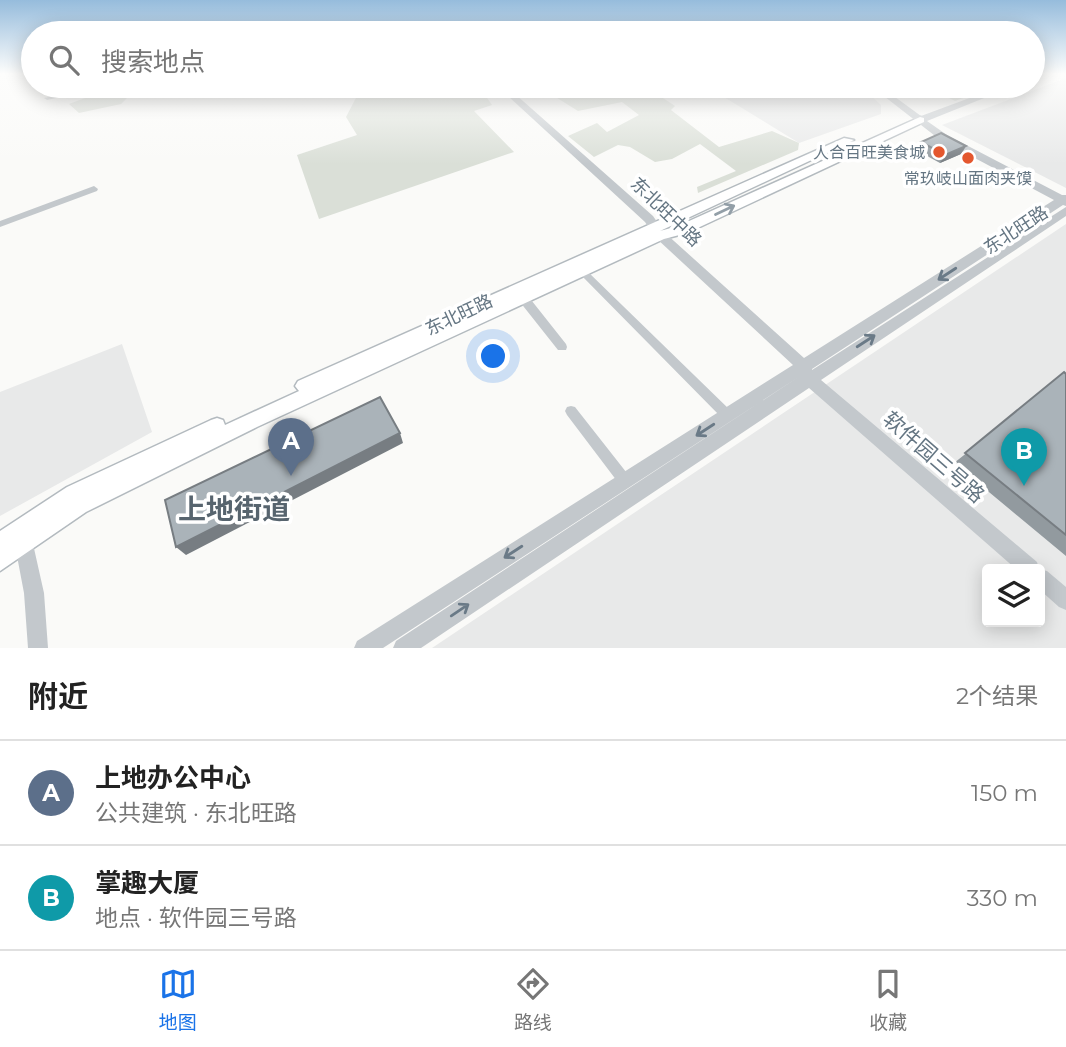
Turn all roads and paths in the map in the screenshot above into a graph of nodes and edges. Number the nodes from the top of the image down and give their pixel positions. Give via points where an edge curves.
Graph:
1 (520, 103) edge
2 (898, 103) edge
3 (964, 103) edge
4 (920, 120) junction
5 (94, 189) dead end
6 (1065, 202) edge
7 (0, 224) edge
8 (657, 230) junction
9 (583, 272) junction
10 (524, 299) junction
11 (562, 347) dead end
12 (806, 372) junction
13 (571, 411) dead end
14 (727, 415) junction
15 (625, 481) junction
16 (22, 536) junction
17 (0, 543) edge
18 (0, 559) edge
19 (1024, 564) edge
20 (1045, 582) edge
21 (1066, 600) edge
22 (38, 648) edge
23 (364, 648) edge
24 (403, 648) edge

1 - 8 street, 东北旺中路
2 - 4 street
3 - 4 street, 东北旺路
4 - 6 street via 969,152
4 - 8 main road, 东北旺路 via 682,230
5 - 7 street
6 - 12 street, 东北旺路
8 - 9 main road, 东北旺路
8 - 12 street, 东北旺中路
8 - 16 main road, 东北旺路 via 124,469 74,494
9 - 10 main road, 东北旺路
9 - 14 street
10 - 11 street
10 - 16 main road, 东北旺路 via 251,421
12 - 14 street, 东北旺路
12 - 19 street, 软件园三号路
24 -> 12 street, 东北旺路
13 - 15 street
14 -> 15 street, 东北旺路
15 -> 23 street, 东北旺路
16 - 17 main road
16 - 18 main road
16 - 22 street via 34,593
20 - 21 street

